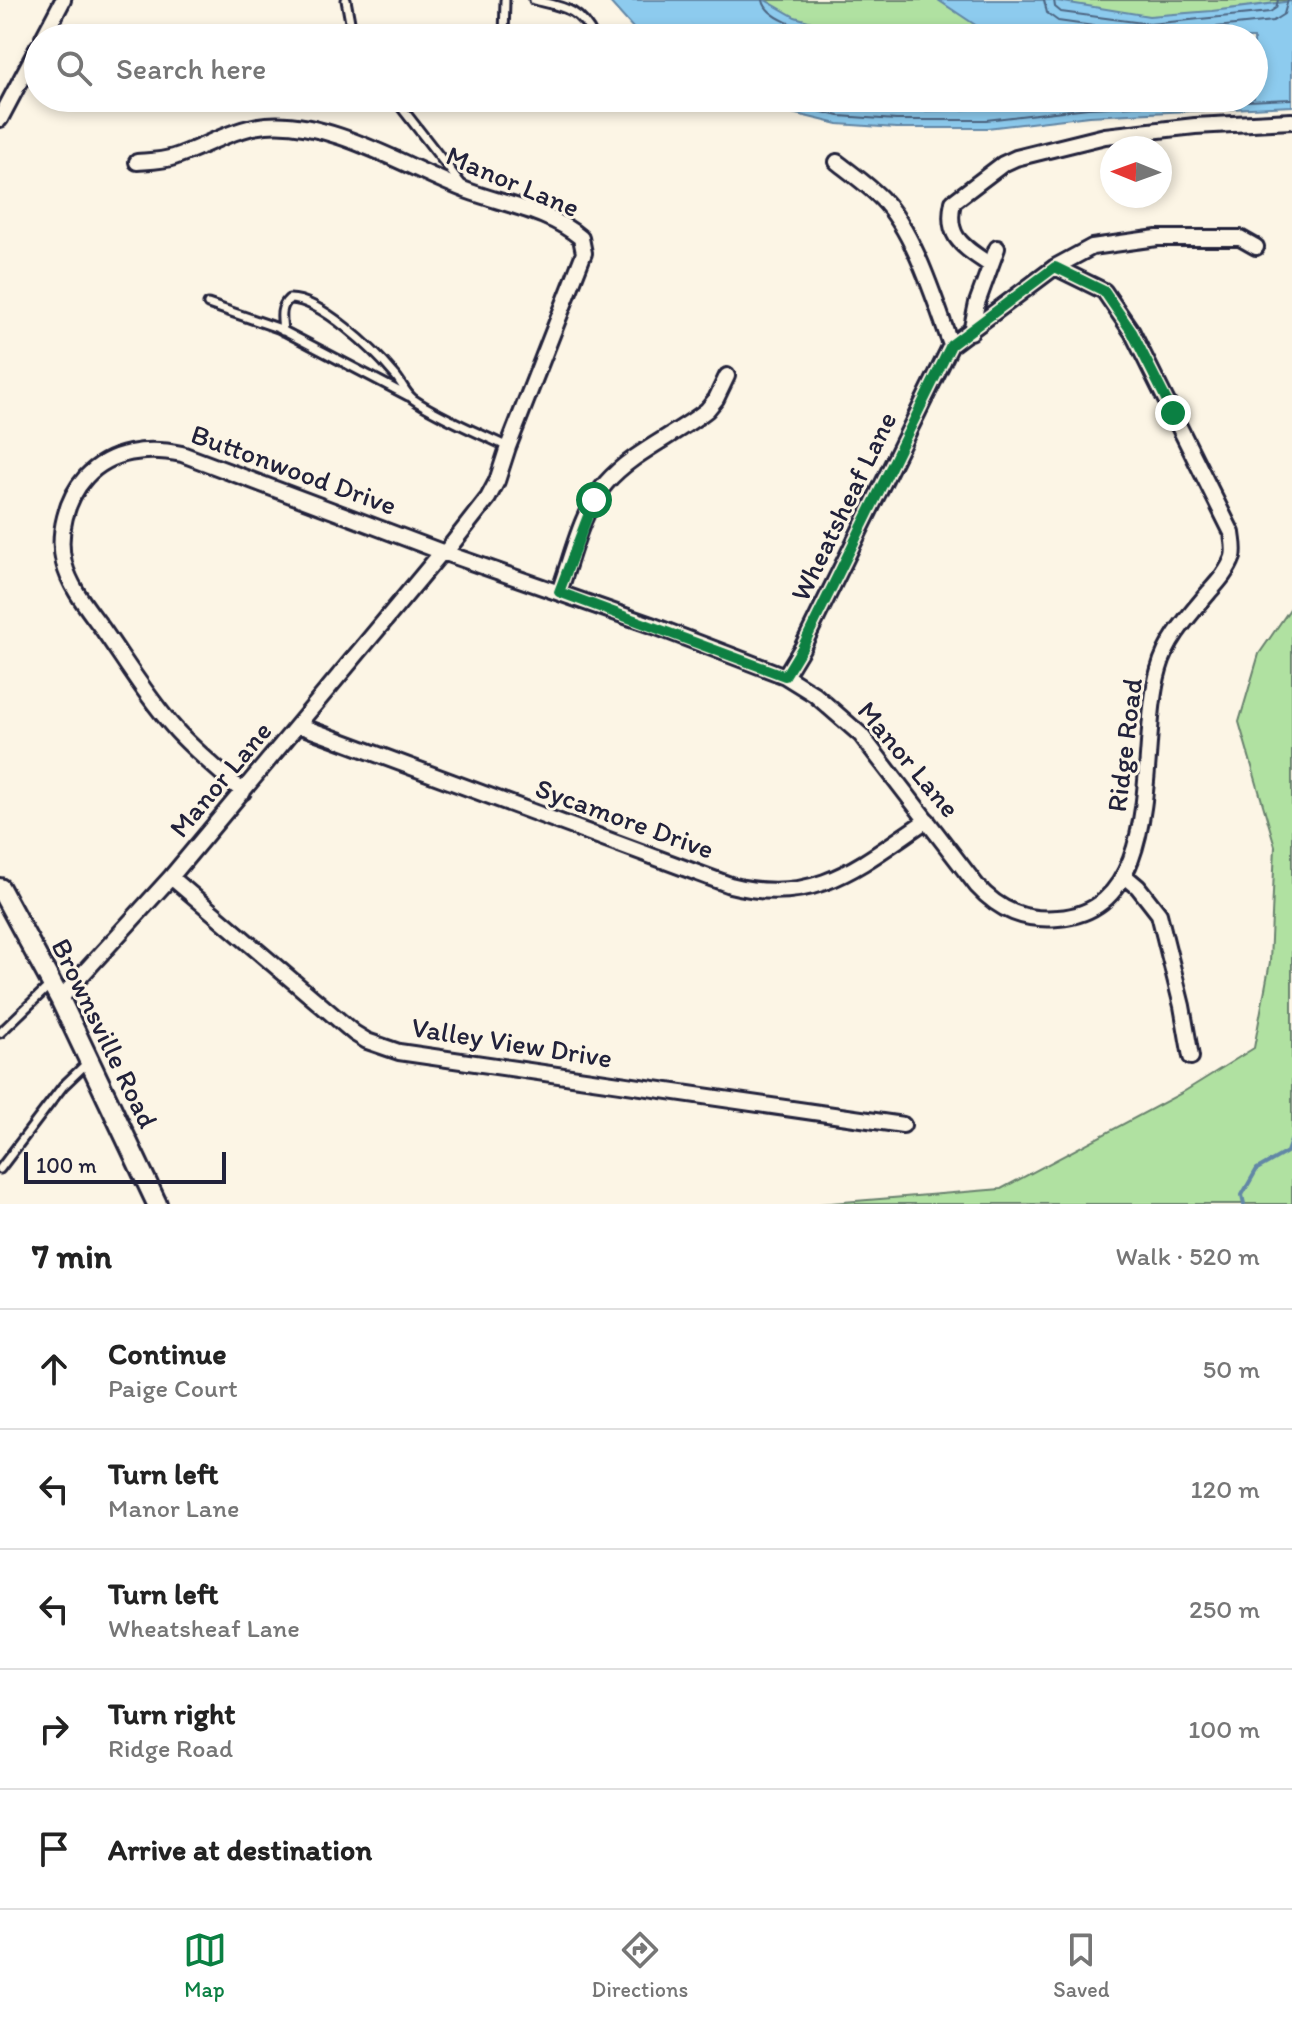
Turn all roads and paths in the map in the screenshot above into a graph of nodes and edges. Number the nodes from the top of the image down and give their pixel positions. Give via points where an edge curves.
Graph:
1 (63, 0) edge
2 (346, 0) edge
3 (505, 0) edge
4 (534, 0) edge
5 (50, 24) edge
6 (350, 24) edge
7 (504, 24) edge
8 (587, 24) edge
9 (24, 74) edge
10 (405, 112) edge
11 (0, 119) edge
12 (1292, 121) edge
13 (137, 162) dead end
14 (837, 162) dead end
15 (469, 192) junction
16 (1256, 247) dead end
17 (997, 248) dead end
18 (990, 265) junction
19 (1055, 267) junction
20 (208, 304) dead end
21 (283, 331) junction
22 (971, 332) junction
23 (951, 345) junction
24 (727, 376) dead end
25 (410, 398) junction
26 (508, 447) junction
27 (444, 553) junction
28 (559, 592) junction
29 (785, 676) junction
30 (298, 725) junction
31 (243, 792) junction
32 (927, 820) junction
33 (1125, 876) junction
34 (171, 877) junction
35 (0, 888) edge
36 (56, 991) junction
37 (0, 1033) edge
38 (1191, 1057) dead end
39 (90, 1061) junction
40 (903, 1125) dead end
41 (0, 1169) edge
42 (157, 1204) edge

1 - 5 street
2 - 6 lane
3 - 7 lane
4 - 8 lane via 576,13
9 - 11 street
10 - 15 lane
12 - 18 street via 1105,136 1003,164 953,202 949,221 956,237
13 - 15 street, Manor Lane via 173,157 254,127 282,125 346,138
14 - 23 street via 882,199 899,225
15 - 26 street, Manor Lane via 551,220 584,243
16 - 19 street via 1240,238 1157,238 1092,247
17 - 18 street
18 - 22 street
19 - 22 street
19 - 33 street, Ridge Road via 1104,291 1132,332 1234,546 1226,572 1181,626 1158,671 1139,834
20 - 21 lane
21 - 25 lane
21 - 25 lane via 285,303 303,301 342,325 377,356
22 - 23 street
23 - 29 street, Wheatsheaf Lane
24 - 28 street via 707,410 623,467 602,488
25 - 26 lane
26 - 27 street, Manor Lane via 488,498
27 - 28 street, Manor Lane
27 - 30 street, Manor Lane
27 - 31 street, Buttonwood Drive via 182,454 161,450 120,455 83,480 67,508 61,545 75,589 176,730
28 - 29 street, Manor Lane
29 - 32 street, Manor Lane via 844,718
30 - 31 street, Manor Lane
30 - 32 street, Sycamore Drive via 754,891 796,891 838,878
31 - 34 street, Manor Lane
32 - 33 street, Manor Lane via 986,896 1024,917 1080,914 1107,898
33 - 38 street via 1159,914
34 - 36 street, Manor Lane
34 - 40 street, Valley View Drive via 354,1033 399,1052
35 - 36 street, Brownsville Road
36 - 37 lane
36 - 39 street, Brownsville Road
39 - 41 lane via 63,1086
39 - 42 street, Brownsville Road

